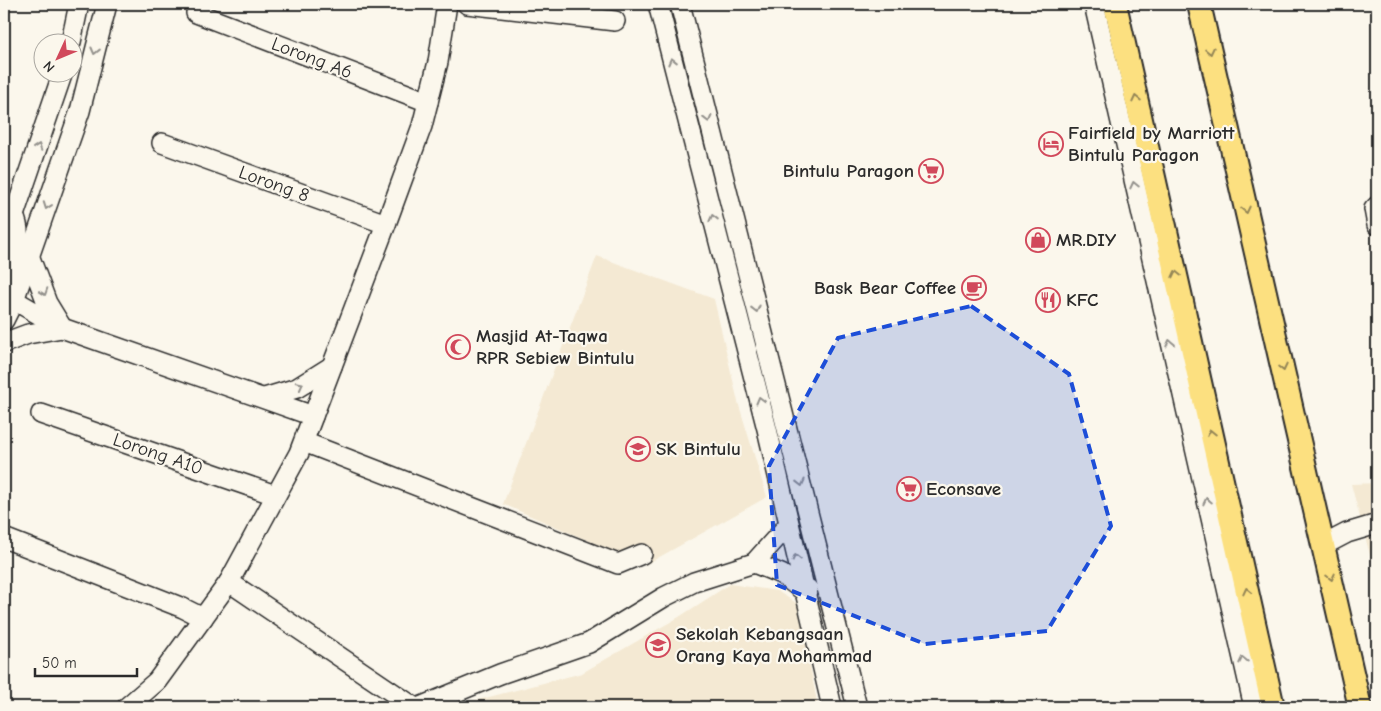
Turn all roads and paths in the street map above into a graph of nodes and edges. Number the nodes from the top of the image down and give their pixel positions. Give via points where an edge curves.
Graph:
1 (79, 4) edge
2 (106, 4) edge
3 (447, 4) edge
4 (467, 4) edge
5 (658, 4) edge
6 (680, 4) edge
7 (1094, 4) edge
8 (1115, 4) edge
9 (1199, 4) edge
10 (196, 13) dead end
11 (615, 21) dead end
12 (73, 32) edge
13 (60, 82) edge
14 (428, 102) junction
15 (162, 143) dead end
16 (1377, 206) edge
17 (14, 216) junction
18 (386, 224) junction
19 (1377, 224) edge
20 (4, 242) edge
21 (29, 255) junction
22 (14, 300) junction
23 (4, 320) edge
24 (62, 328) junction
25 (4, 343) edge
26 (332, 366) junction
27 (264, 398) junction
28 (41, 414) dead end
29 (313, 416) junction
30 (784, 418) junction
31 (304, 442) junction
32 (275, 495) junction
33 (788, 521) junction
34 (1377, 524) edge
35 (4, 538) edge
36 (1324, 544) junction
37 (642, 554) dead end
38 (754, 563) junction
39 (229, 582) junction
40 (826, 584) junction
41 (804, 591) junction
42 (203, 618) junction
43 (127, 707) edge
44 (414, 707) edge
45 (420, 707) edge
46 (832, 707) edge
47 (857, 707) edge
48 (1254, 707) edge
49 (1273, 707) edge
50 (1360, 707) edge

1 - 12 street
2 -> 21 street via 80,111
3 - 14 street
4 - 11 street
33 -> 5 street
6 -> 30 street
48 -> 7 street
49 -> 8 main road
9 -> 36 main road
10 - 14 street, Lorong A6
17 -> 13 street
14 - 18 street
15 - 18 street, Lorong 8
16 - 19 street via 1374,209
17 - 20 street
17 - 22 street via 19,234 8,280
18 - 26 street
21 - 22 street
21 -> 24 street via 47,303
22 - 23 street
22 - 24 street
24 - 25 street via 28,334
24 - 27 street
27 -> 26 street via 297,388
26 - 29 street
27 - 29 street
28 - 32 street, Lorong A10
29 - 31 street
30 - 33 street via 775,426
30 -> 40 street
31 - 32 street
31 - 37 street via 618,564
32 - 39 street
33 - 38 street
41 -> 33 street
34 - 36 street
35 - 42 street
36 -> 50 main road
38 - 41 street via 781,574
38 - 45 street via 694,582 589,643 500,674
39 - 42 street
39 - 44 street
40 - 41 street
40 - 47 street
41 - 46 street
42 - 43 street via 157,681

